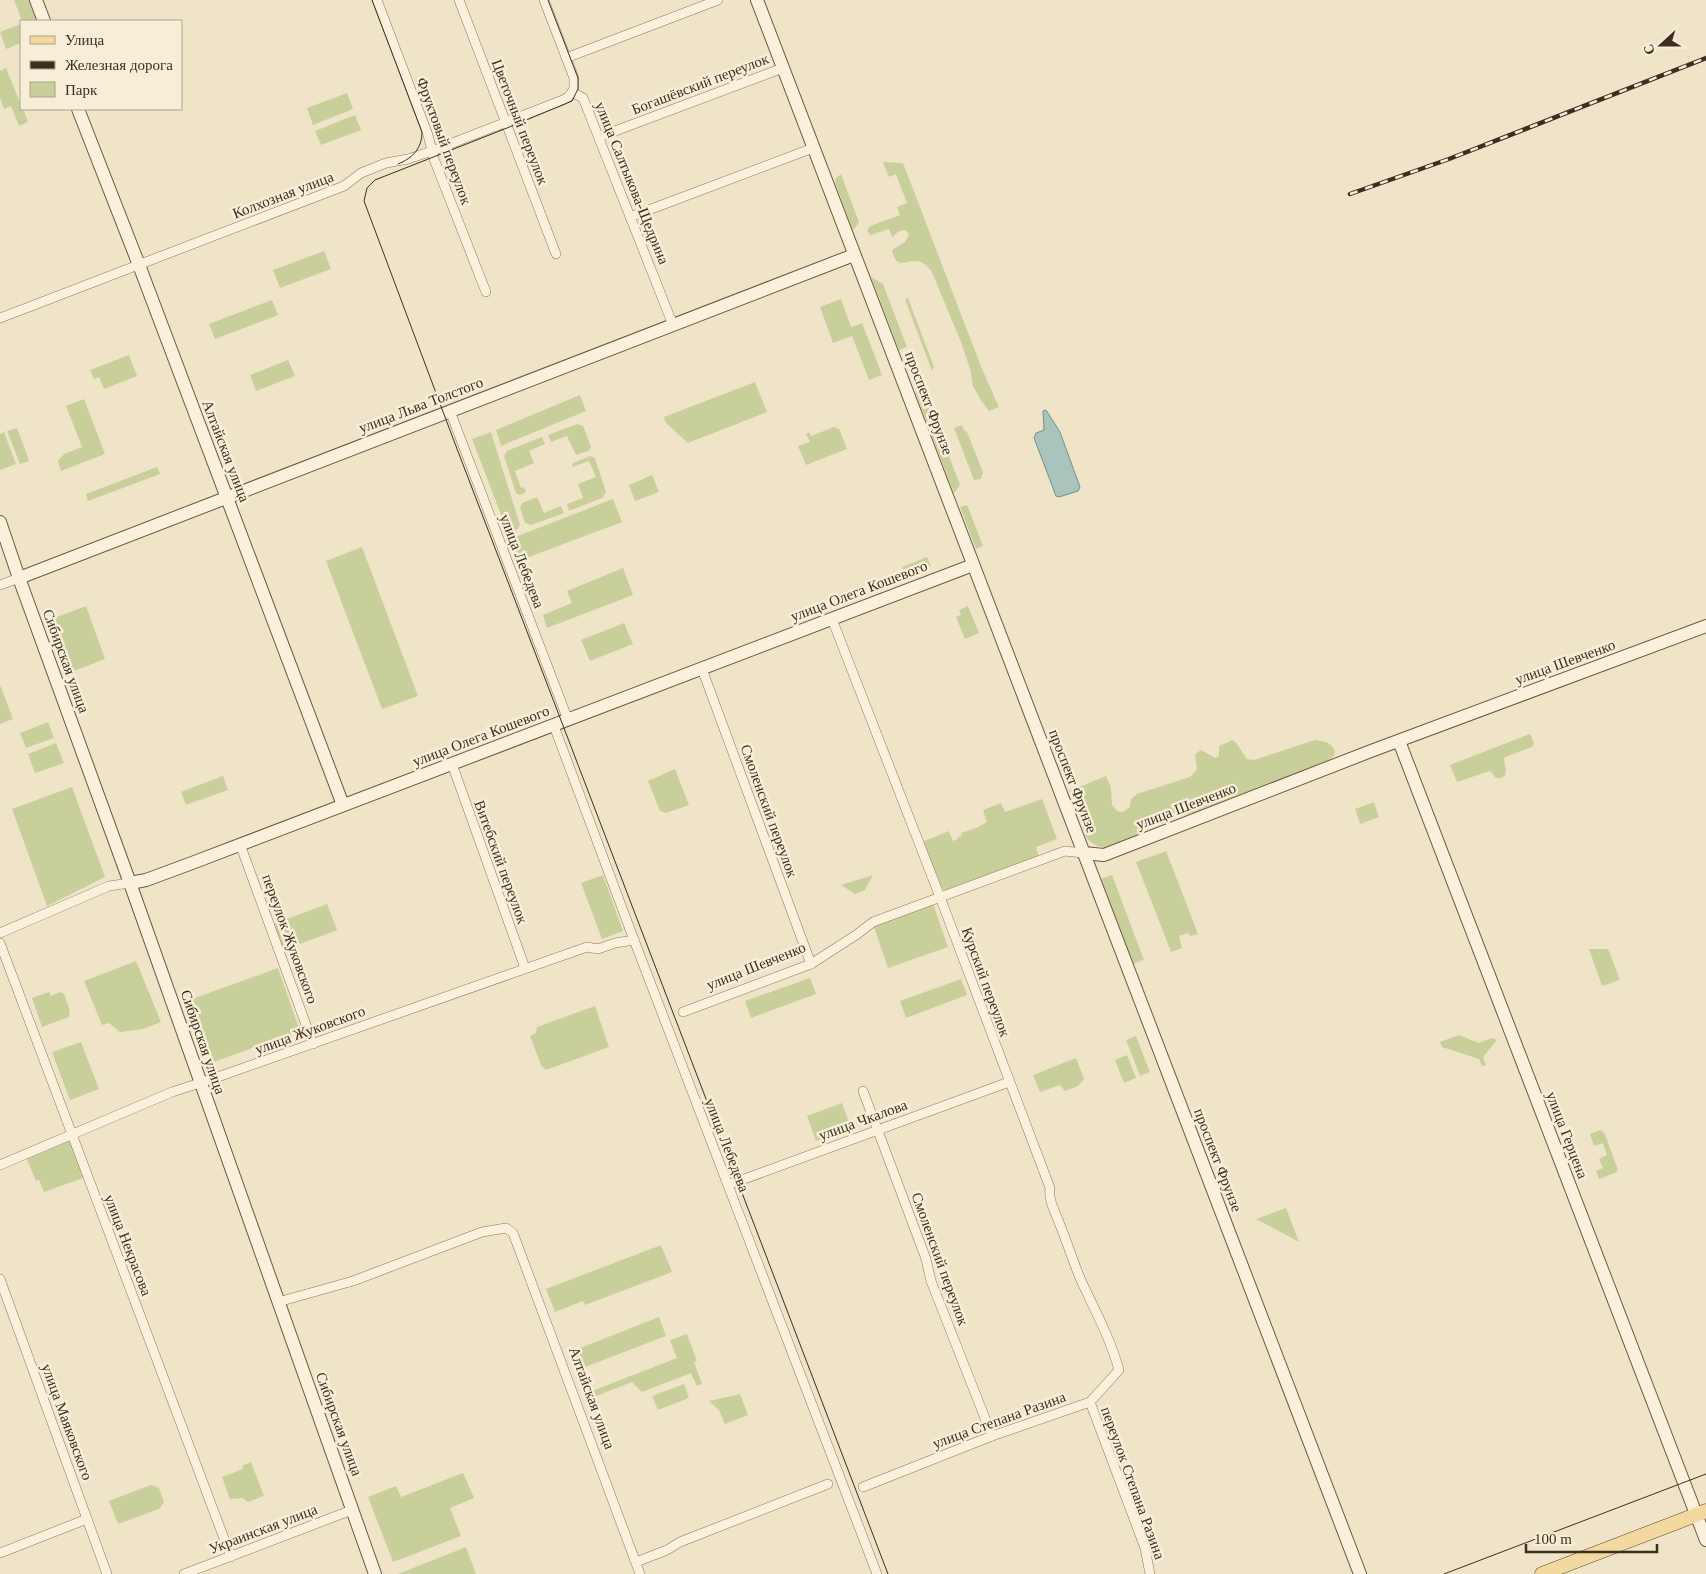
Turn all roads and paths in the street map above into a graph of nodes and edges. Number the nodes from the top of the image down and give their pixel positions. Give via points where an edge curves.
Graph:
1 (36, 0) edge
2 (377, 0) edge
3 (459, 0) edge
4 (544, 0) edge
5 (718, 0) edge
6 (757, 0) edge
7 (44, 20) edge
8 (566, 58) junction
9 (783, 68) junction
10 (572, 92) junction
11 (78, 110) edge
12 (506, 123) junction
13 (599, 137) junction
14 (814, 148) junction
15 (432, 151) junction
16 (630, 217) junction
17 (556, 254) dead end
18 (854, 255) junction
19 (139, 265) junction
20 (486, 292) dead end
21 (0, 318) edge
22 (673, 325) junction
23 (450, 411) junction
24 (226, 498) junction
25 (0, 522) edge
26 (973, 565) junction
27 (19, 578) junction
28 (0, 585) edge
29 (832, 619) junction
30 (1706, 626) edge
31 (702, 669) junction
32 (568, 720) junction
33 (554, 726) junction
34 (1399, 741) junction
35 (452, 764) junction
36 (343, 805) junction
37 (240, 844) junction
38 (1083, 853) junction
39 (130, 883) junction
40 (940, 897) junction
41 (0, 934) edge
42 (634, 940) junction
43 (0, 943) edge
44 (811, 964) junction
45 (525, 968) junction
46 (683, 1012) dead end
47 (313, 1044) junction
48 (1009, 1082) junction
49 (200, 1083) junction
50 (863, 1091) dead end
51 (877, 1130) junction
52 (72, 1135) junction
53 (0, 1165) edge
54 (728, 1185) junction
55 (0, 1279) edge
56 (278, 1302) junction
57 (1114, 1354) joint
58 (1090, 1402) junction
59 (992, 1436) junction
60 (828, 1484) dead end
61 (863, 1487) dead end
62 (352, 1510) junction
63 (1702, 1517) edge
64 (87, 1519) junction
65 (1706, 1540) edge
66 (0, 1554) edge
67 (231, 1557) junction
68 (636, 1562) junction
69 (107, 1574) edge
70 (184, 1574) edge
71 (375, 1574) edge
72 (640, 1574) edge
73 (877, 1574) edge
74 (1150, 1574) edge
75 (1360, 1574) edge
76 (1542, 1574) edge
77 (1566, 1574) edge

1 - 7 main road
2 - 15 street, Фруктовый переулок
3 - 12 street, Цветочный переулок
4 - 8 street
5 - 8 street
6 - 9 main road, проспект Фрунзе
8 - 10 street via 574,78
9 - 13 street, Богашёвский переулок
9 - 14 main road, проспект Фрунзе
10 - 12 street, Колхозная улица via 563,100
10 - 13 street, улица Салтыкова-Щедрина via 583,98
11 - 19 main road, Алтайская улица
12 - 15 street, Колхозная улица
12 - 17 street, Цветочный переулок
13 - 16 street, улица Салтыкова-Щедрина
14 - 16 street
14 - 18 main road, проспект Фрунзе
15 - 19 street, Колхозная улица via 386,163 361,173 344,186
15 - 20 street, Фруктовый переулок
16 - 22 street, улица Салтыкова-Щедрина
18 - 22 main road, улица Льва Толстого
18 - 26 main road, проспект Фрунзе
19 - 21 street, Колхозная улица
19 - 24 main road, Алтайская улица
22 - 23 main road, улица Льва Толстого
23 - 24 main road, улица Льва Толстого
23 - 32 street, улица Лебедева
24 - 27 main road, улица Льва Толстого
24 - 36 main road, Алтайская улица
25 - 27 main road, Сибирская улица
26 - 29 main road, улица Олега Кошевого
26 - 38 main road, проспект Фрунзе
27 - 28 street, улица Льва Толстого
27 - 39 main road, Сибирская улица
29 - 31 main road, улица Олега Кошевого
29 - 40 street, Курский переулок
30 - 34 main road, улица Шевченко
31 - 32 main road, улица Олега Кошевого
31 - 44 street, Смоленский переулок
32 - 33 main road, улица Олега Кошевого
33 - 35 main road, улица Олега Кошевого
33 - 42 street, улица Лебедева
34 - 38 main road, улица Шевченко via 1104,855
34 - 63 main road, улица Герцена
35 - 36 main road, улица Олега Кошевого
35 - 45 street, Витебский переулок
36 - 37 main road, улица Олега Кошевого
37 - 39 main road, улица Олега Кошевого via 146,880
37 - 47 street, переулок Жуковского
38 - 40 street, улица Шевченко via 1065,851
38 - 75 main road, проспект Фрунзе
39 - 41 street, улица Олега Кошевого via 109,886
39 - 49 main road, Сибирская улица
40 - 44 street, улица Шевченко via 873,922
40 - 48 street, Курский переулок
42 - 45 street, улица Жуковского via 598,949 587,947
42 - 54 street, улица Лебедева
43 - 52 street, улица Некрасова
44 - 46 street, улица Шевченко
45 - 47 street, улица Жуковского
47 - 49 street, улица Жуковского
48 - 51 street, улица Чкалова
48 - 57 street, Курский переулок via 1080,1278
49 - 52 street, улица Жуковского
49 - 56 main road, Сибирская улица
50 - 51 street, Смоленский переулок
51 - 54 street, улица Чкалова
51 - 59 street, Смоленский переулок via 926,1259 931,1281
52 - 53 street, улица Жуковского
52 - 67 street, улица Некрасова
54 - 73 street, улица Лебедева
55 - 64 street, улица Маяковского
56 - 62 main road, Сибирская улица
56 - 68 street, Алтайская улица via 353,1281 482,1232 506,1228 513,1233
57 - 58 street, улица Степана Разина via 1119,1370
58 - 59 street, улица Степана Разина
58 - 74 street, переулок Степана Разина via 1145,1548
59 - 61 street, улица Степана Разина
60 - 68 street
62 - 67 street, Украинская улица
62 - 71 main road, Сибирская улица
63 - 65 main road, улица Герцена
63 - 76 main road
63 - 77 main road
64 - 66 street
64 - 69 street, улица Маяковского
67 - 70 street, Украинская улица
68 - 72 street, Алтайская улица

